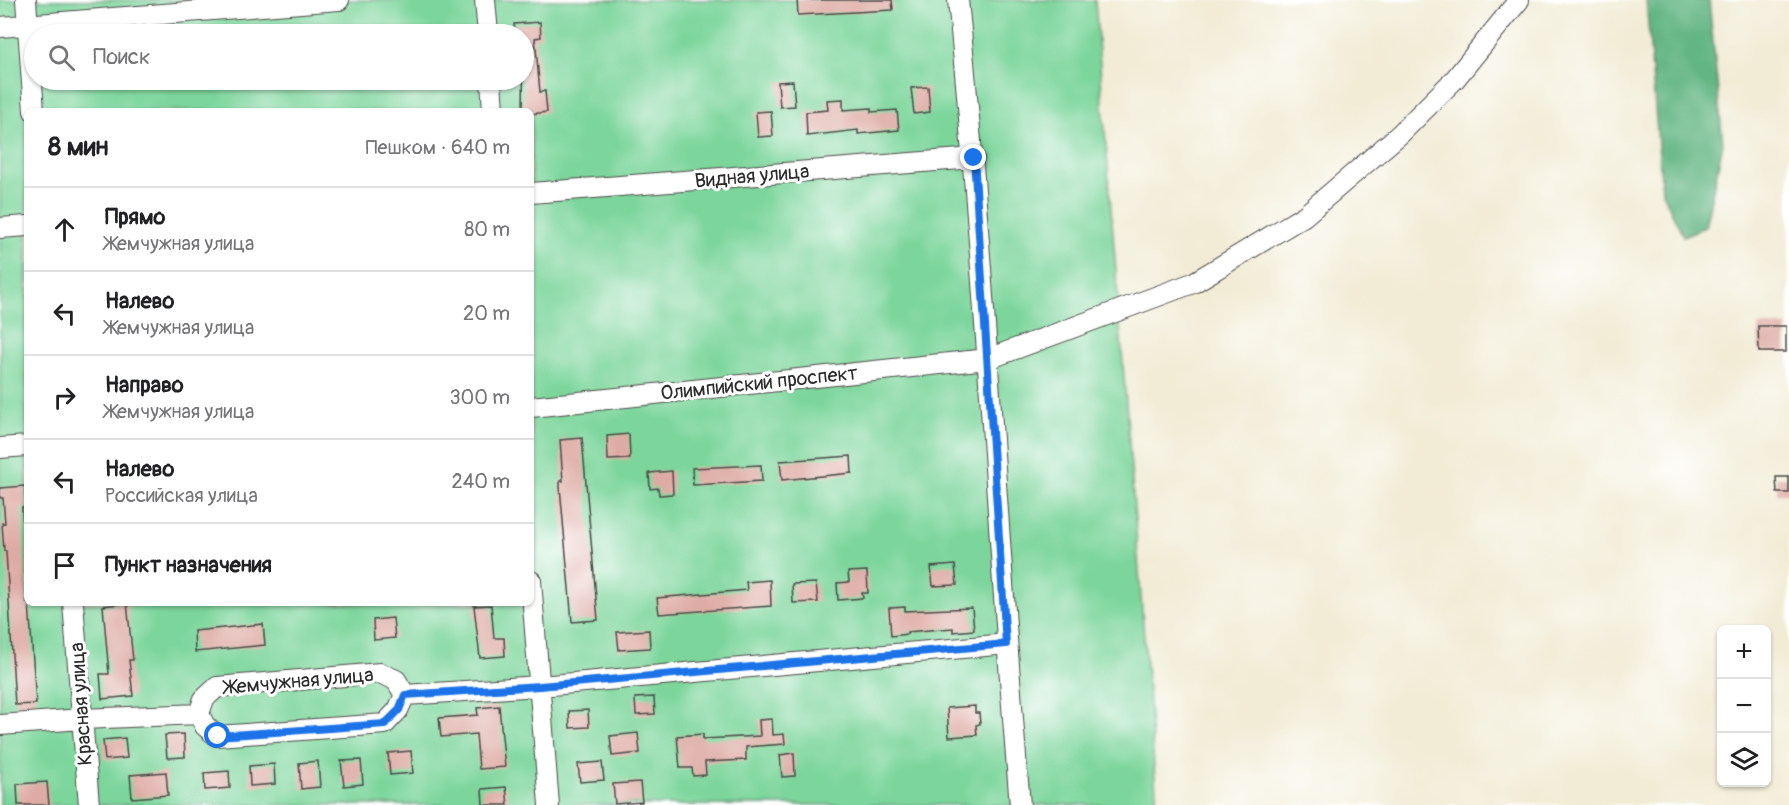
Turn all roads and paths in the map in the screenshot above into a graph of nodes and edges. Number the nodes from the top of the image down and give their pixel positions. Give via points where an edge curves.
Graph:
1 (26, 0) edge
2 (339, 0) edge
3 (485, 0) edge
4 (958, 0) edge
5 (1519, 0) edge
6 (28, 24) edge
7 (40, 24) edge
8 (487, 24) edge
9 (24, 25) edge
10 (0, 27) edge
11 (33, 90) edge
12 (492, 90) edge
13 (34, 108) edge
14 (493, 108) edge
15 (974, 158) junction
16 (534, 193) edge
17 (24, 226) edge
18 (0, 228) edge
19 (988, 359) junction
20 (534, 407) edge
21 (24, 446) edge
22 (0, 448) edge
23 (73, 606) edge
24 (533, 606) edge
25 (1006, 644) junction
26 (540, 686) junction
27 (405, 695) junction
28 (199, 714) junction
29 (82, 719) junction
30 (0, 725) edge
31 (89, 805) edge
32 (549, 805) edge
33 (1020, 805) edge

1 - 6 street
2 - 7 street
3 - 8 street
4 - 15 street
5 - 19 street, Олимпийский проспект via 1455,79 1400,134 1304,216 1193,283
9 - 10 street
11 - 13 street
12 - 14 street
15 - 16 street, Видная улица
15 - 19 street
17 - 18 street
19 - 20 street, Олимпийский проспект
19 - 25 street
21 - 22 street
23 - 29 street, Красная улица
24 - 26 street
25 - 26 street
25 - 33 street
26 - 27 street
26 - 32 street
27 - 28 street, Жемчужная улица via 396,680 380,673 217,687 204,699
27 - 28 street via 399,710 385,724 218,736 205,726
28 - 29 street
29 - 30 street
29 - 31 street, Красная улица

